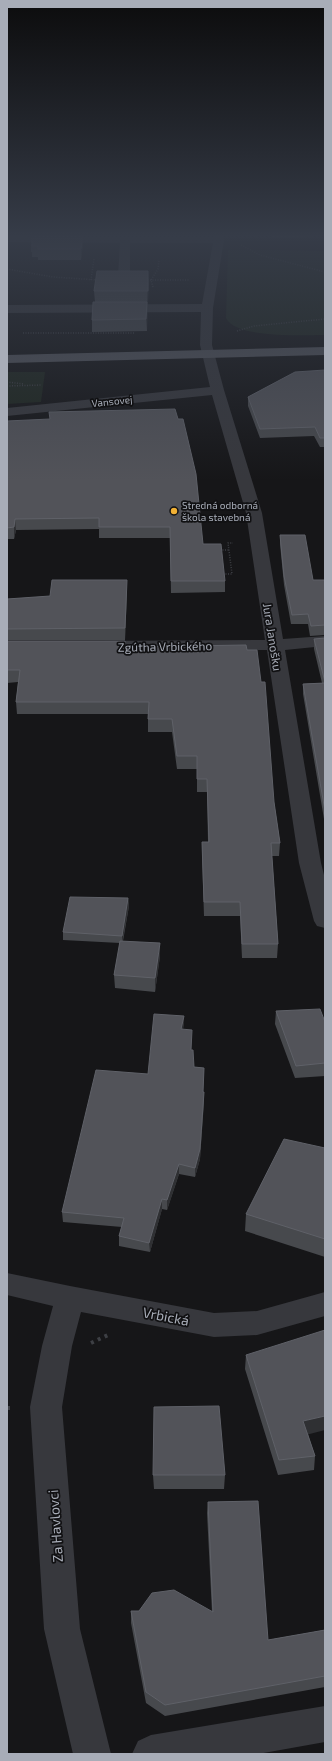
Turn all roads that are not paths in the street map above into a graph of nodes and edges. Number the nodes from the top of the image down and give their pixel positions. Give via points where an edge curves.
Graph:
1 (207, 316) edge
2 (325, 342) edge
3 (7, 348) edge
4 (207, 350) junction
5 (325, 351) edge
6 (7, 359) edge
7 (217, 390) junction
8 (7, 412) edge
9 (325, 641) edge
10 (275, 645) junction
11 (79, 646) edge
12 (325, 921) edge
13 (7, 1284) edge
14 (70, 1298) junction
15 (325, 1304) edge
16 (325, 1724) edge
17 (92, 1754) edge
18 (151, 1754) edge

1 - 4 street, Jura Janošku
2 - 4 main road
3 - 4 main road
4 - 5 main road
4 - 6 main road
4 - 7 street, Jura Janošku
7 - 8 street, Vansovej
7 - 10 street, Jura Janošku via 255,517
9 - 10 street, Zgútha Vrbického
10 - 11 street, Zgútha Vrbického
10 - 12 street, Jura Janošku via 310,863
13 - 14 street, Vrbická
14 - 15 street, Vrbická via 214,1325 258,1323
14 - 17 street, Za Havlovci via 57,1346 46,1407 62,1629
16 - 18 street

